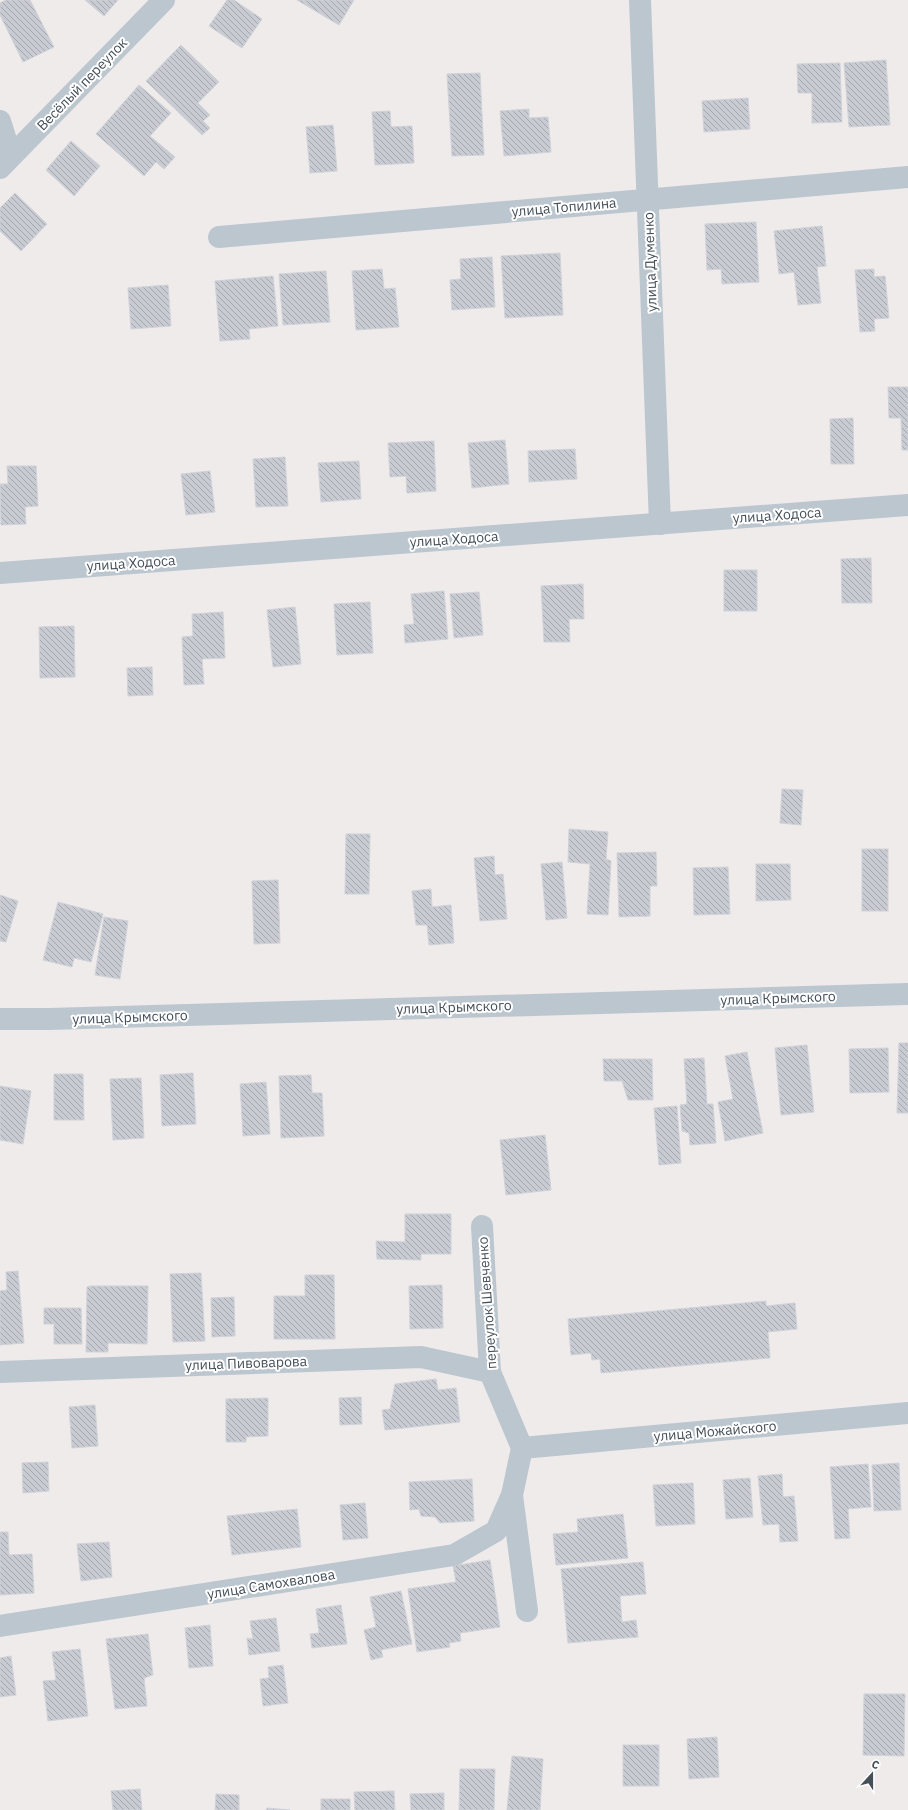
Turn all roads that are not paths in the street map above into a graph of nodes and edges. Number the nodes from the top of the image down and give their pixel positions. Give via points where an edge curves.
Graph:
1 (164, 0) edge
2 (640, 0) edge
3 (0, 121) edge
4 (6, 162) edge
5 (908, 177) edge
6 (648, 200) junction
7 (219, 237) dead end
8 (908, 505) edge
9 (660, 524) junction
10 (0, 573) edge
11 (908, 994) edge
12 (0, 1019) edge
13 (482, 1226) dead end
14 (0, 1372) edge
15 (490, 1372) junction
16 (908, 1413) edge
17 (522, 1448) junction
18 (512, 1495) junction
19 (527, 1611) dead end
20 (0, 1626) edge

1 - 4 street, Весёлый переулок
2 - 6 street, улица Думенко
3 - 4 street
5 - 6 street, улица Топилина
6 - 7 street, улица Топилина
6 - 9 street, улица Думенко
8 - 9 street, улица Ходоса
9 - 10 street, улица Ходоса
11 - 12 street, улица Крымского via 49,1020
13 - 15 street, переулок Шевченко
14 - 15 street, улица Пивоварова via 421,1357
15 - 17 street, переулок Шевченко
16 - 17 street, улица Можайского
17 - 18 street
18 - 19 street
18 - 20 street, улица Самохвалова via 496,1531 454,1555

